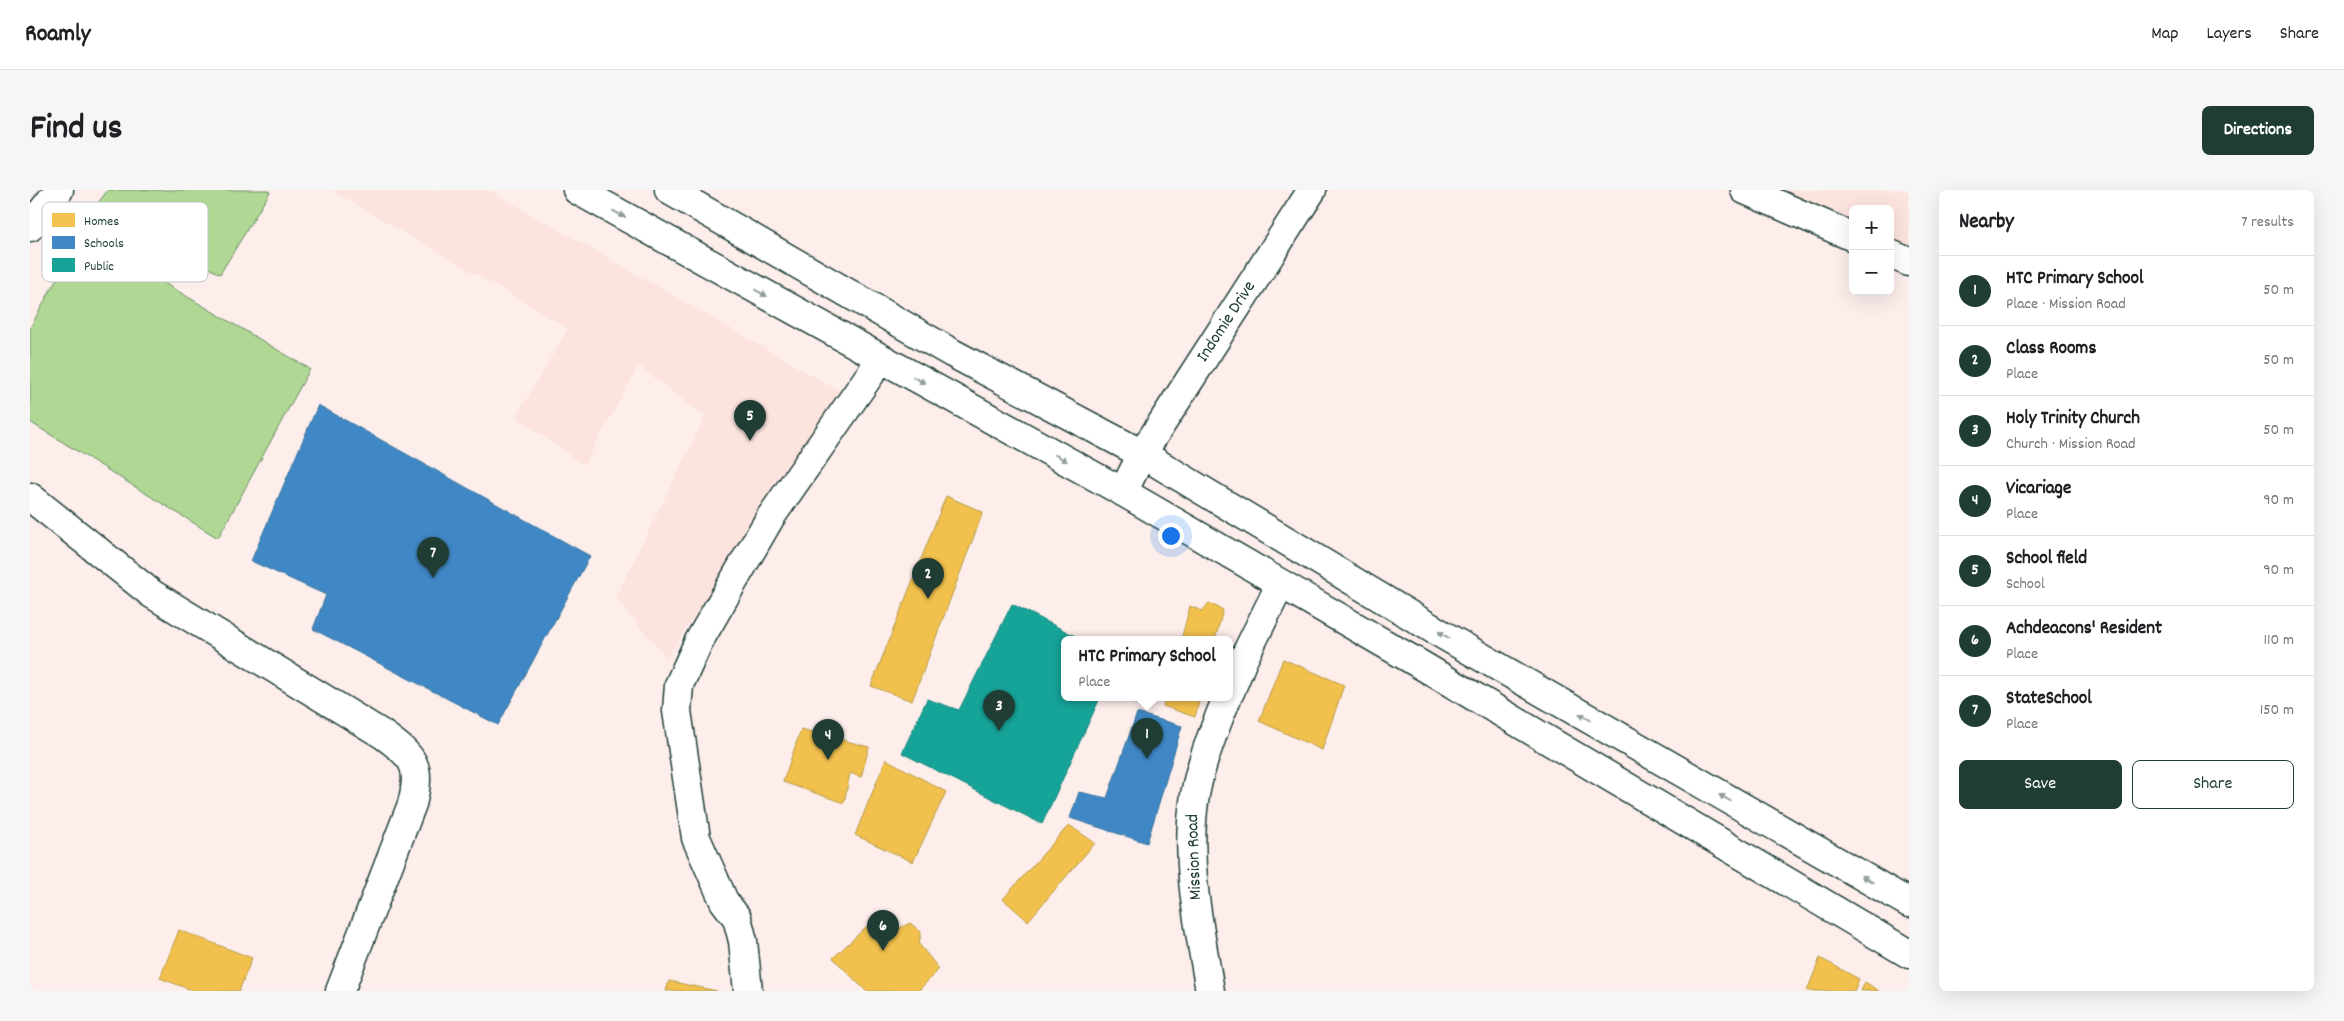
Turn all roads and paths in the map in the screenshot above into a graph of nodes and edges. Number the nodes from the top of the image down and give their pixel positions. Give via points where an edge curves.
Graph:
1 (59, 190) edge
2 (577, 190) edge
3 (669, 190) edge
4 (1312, 190) edge
5 (1745, 190) edge
6 (50, 202) edge
7 (42, 212) edge
8 (30, 227) edge
9 (1849, 235) edge
10 (1894, 256) edge
11 (1909, 262) edge
12 (881, 359) junction
13 (1142, 454) junction
14 (1123, 492) junction
15 (30, 497) edge
16 (1280, 585) junction
17 (1233, 685) edge
18 (1226, 701) edge
19 (1909, 903) edge
20 (1909, 954) edge
21 (340, 991) edge
22 (748, 991) edge
23 (1210, 991) edge

1 - 6 main road
2 -> 12 main road
3 - 13 main road via 952,353
4 - 13 main road, Indomie Drive
5 - 9 main road
7 - 8 main road
10 - 11 main road
12 -> 14 main road
12 - 22 main road via 770,518 699,641 679,684 677,711 696,838 724,901 737,918 743,941
13 - 14 main road, Indomie Drive
19 -> 13 main road via 1446,637
14 - 16 main road
15 - 21 main road via 152,594 382,734 404,749 411,760 417,782 412,804
16 - 17 main road
16 - 20 main road
18 - 23 main road, Mission Road via 1212,734 1194,801 1191,842 1197,911

